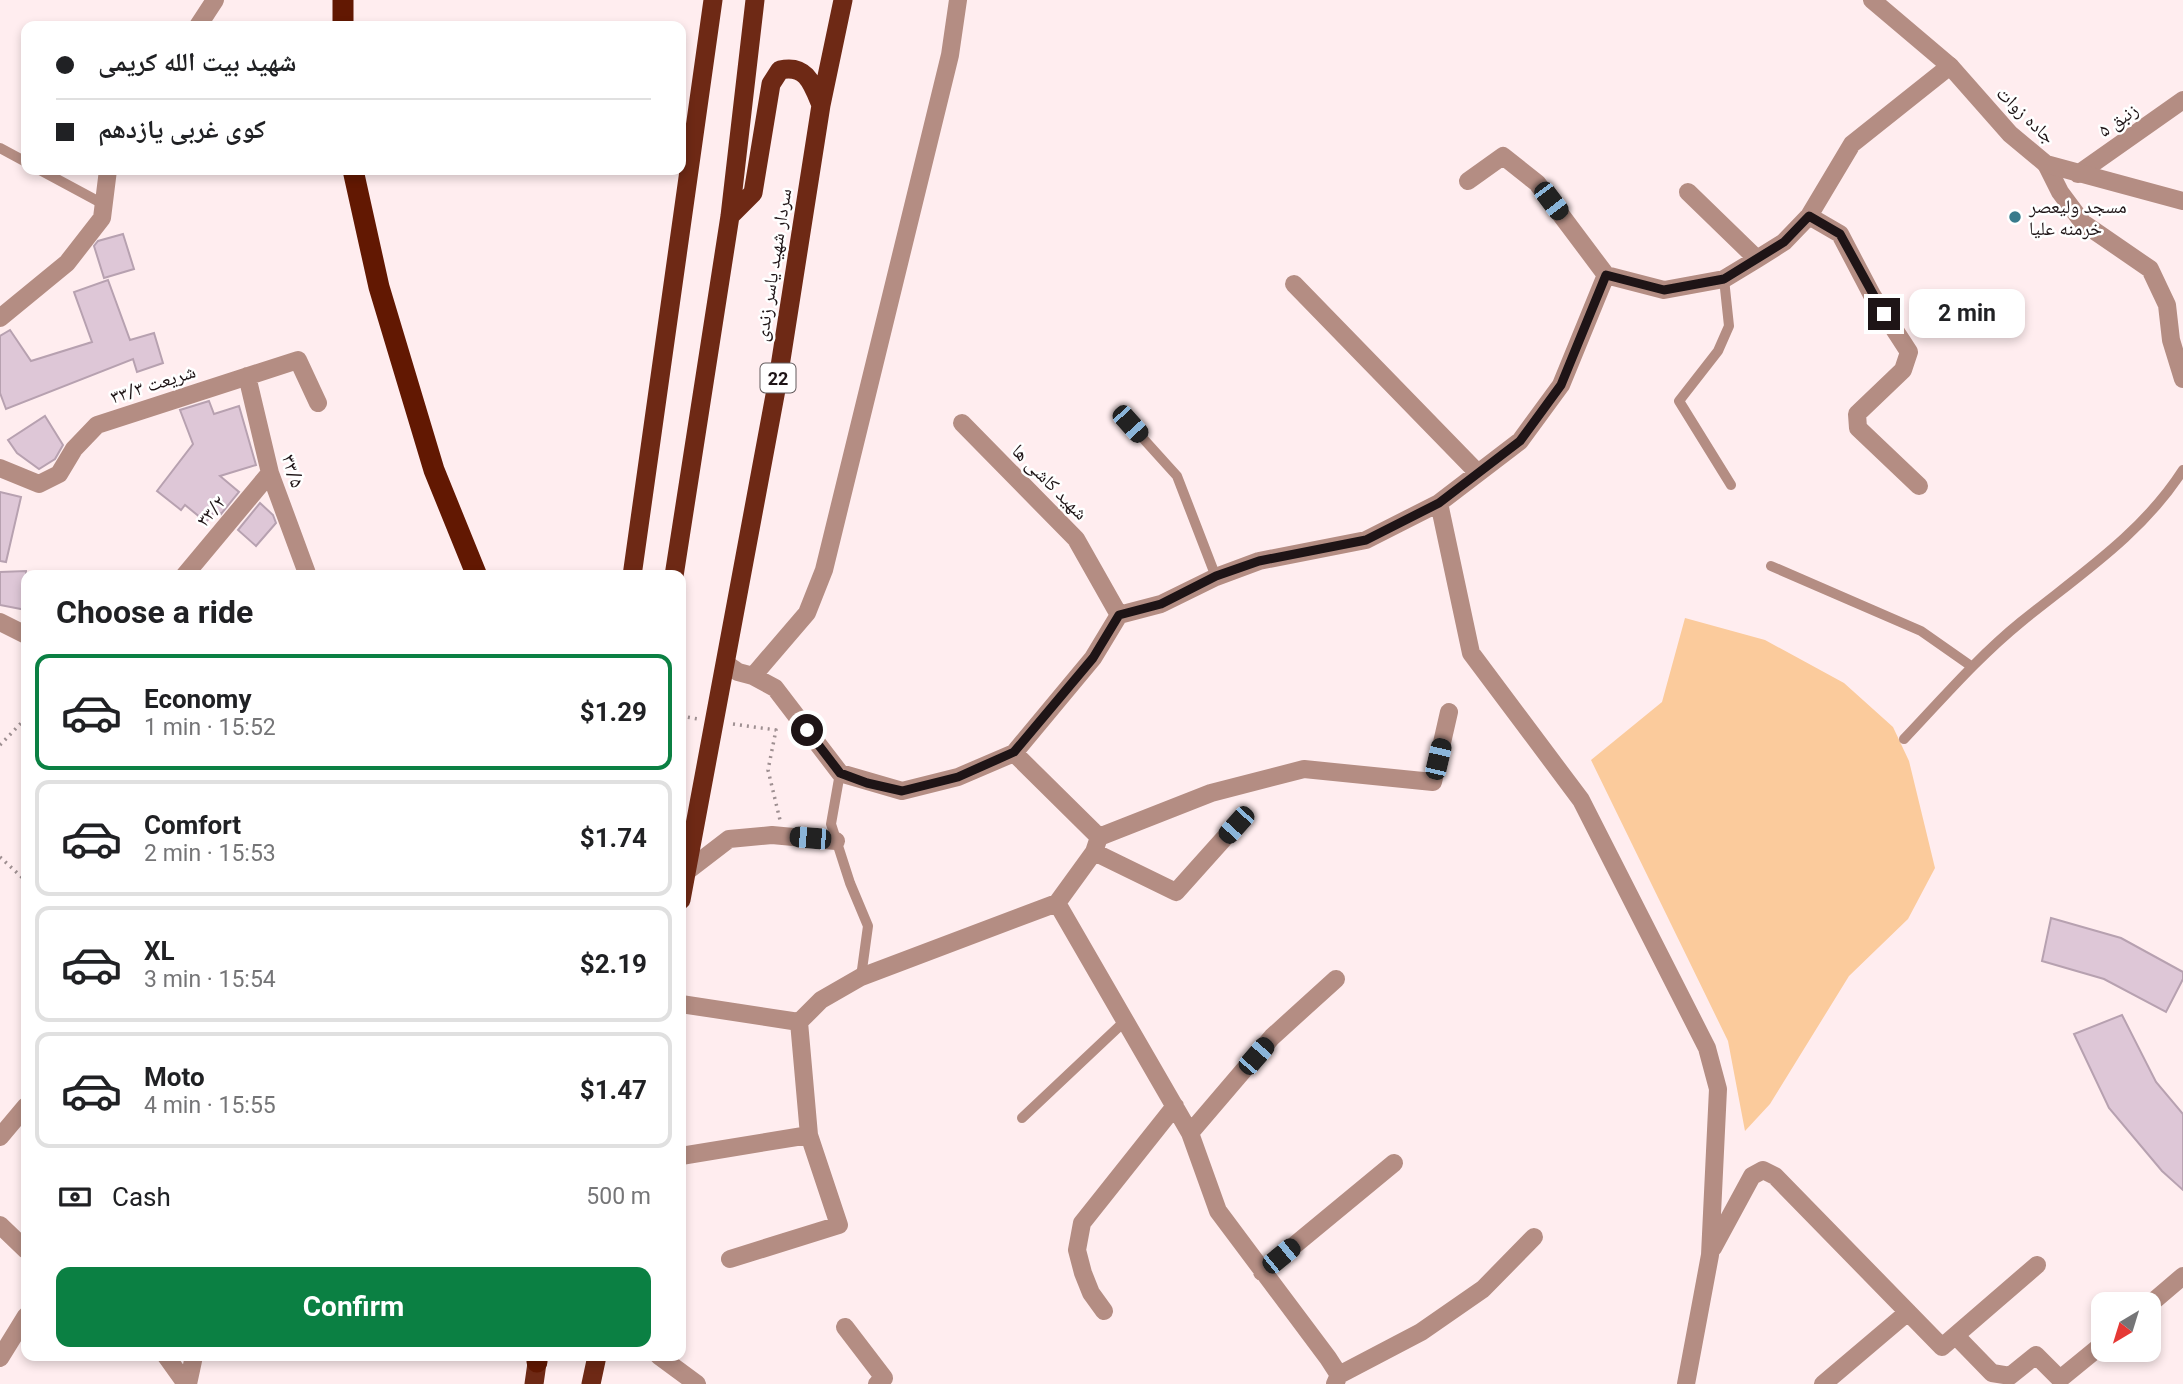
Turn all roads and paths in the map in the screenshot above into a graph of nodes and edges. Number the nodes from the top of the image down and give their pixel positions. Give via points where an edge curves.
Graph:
1 (215, 0) edge
2 (343, 0) edge
3 (713, 0) edge
4 (755, 0) edge
5 (843, 0) edge
6 (958, 0) edge
7 (1872, 0) edge
8 (201, 21) edge
9 (343, 21) edge
10 (1950, 66) junction
11 (2183, 100) edge
12 (821, 105) junction
13 (0, 148) edge
14 (21, 159) edge
15 (2046, 164) junction
16 (2078, 174) junction
17 (49, 175) edge
18 (108, 175) edge
19 (355, 175) edge
20 (1468, 181) dead end
21 (1688, 192) dead end
22 (2183, 201) edge
23 (105, 205) junction
24 (730, 216) junction
25 (1809, 216) junction
26 (1757, 259) junction
27 (1606, 275) junction
28 (1724, 279) junction
29 (1294, 284) dead end
30 (2167, 305) junction
31 (2183, 315) edge
32 (0, 318) edge
33 (247, 376) junction
34 (2183, 379) edge
35 (317, 403) dead end
36 (962, 423) dead end
37 (1130, 424) dead end
38 (0, 468) edge
39 (2183, 470) edge
40 (270, 472) junction
41 (1478, 473) junction
42 (1731, 485) dead end
43 (1919, 486) dead end
44 (1439, 503) junction
45 (1771, 566) dead end
46 (189, 570) edge
47 (306, 570) edge
48 (475, 570) edge
49 (633, 570) edge
50 (675, 570) edge
51 (1216, 576) junction
52 (1119, 615) junction
53 (0, 622) edge
54 (21, 632) edge
55 (726, 663) junction
56 (1971, 666) junction
57 (753, 676) junction
58 (1449, 712) dead end
59 (21, 723) edge
60 (776, 730) dead end
61 (1904, 739) dead end
62 (0, 745) edge
63 (1014, 752) junction
64 (840, 773) junction
65 (1236, 825) dead end
66 (784, 836) junction
67 (836, 841) junction
68 (1097, 845) junction
69 (0, 857) edge
70 (686, 872) joint
71 (21, 876) edge
72 (1057, 903) junction
73 (861, 977) junction
74 (1336, 979) dead end
75 (686, 1005) edge
76 (1126, 1020) junction
77 (799, 1021) junction
78 (1175, 1106) junction
79 (21, 1112) edge
80 (1022, 1118) dead end
81 (1190, 1133) junction
82 (809, 1135) junction
83 (0, 1137) edge
84 (686, 1155) edge
85 (1394, 1163) dead end
86 (0, 1226) edge
87 (1534, 1237) dead end
88 (21, 1245) edge
89 (1710, 1255) junction
90 (730, 1259) dead end
91 (2037, 1265) dead end
92 (1262, 1272) junction
93 (2183, 1276) edge
94 (2161, 1295) edge
95 (1104, 1311) dead end
96 (1908, 1312) junction
97 (21, 1324) edge
98 (845, 1327) dead end
99 (1956, 1336) junction
100 (2091, 1354) edge
101 (0, 1358) edge
102 (170, 1361) edge
103 (193, 1361) edge
104 (537, 1361) edge
105 (596, 1361) edge
106 (666, 1361) edge
107 (1337, 1380) edge
108 (187, 1384) edge
109 (534, 1384) edge
110 (591, 1384) edge
111 (697, 1384) edge
112 (877, 1384) edge
113 (1686, 1384) edge
114 (1824, 1384) edge

1 - 8 street
2 - 9 highway
3 - 49 highway
4 - 24 highway
5 - 12 highway, 22
6 - 57 street via 950,55 824,570 807,613
7 - 10 street, جاده زوات
10 - 15 street, جاده زوات via 2010,134
10 - 25 street via 1852,144
11 - 16 street, زنبق ۵
12 - 24 highway via 802,70 780,70 771,83 753,193
12 - 55 highway, 22 via 778,379
13 - 14 lane
15 - 16 street, جاده زوات
15 - 30 street via 2083,223 2150,269
16 - 22 street, جاده زوات
17 - 23 lane
18 - 23 street
19 - 48 highway via 379,287 430,457
20 - 27 street via 1503,156 1538,183
21 - 26 street
23 - 32 street via 102,218 67,263
24 - 50 highway
25 - 26 street via 1784,242
25 - 43 street via 1840,234 1871,295 1909,352 1903,370 1857,414 1858,428
26 - 28 street
27 - 28 street via 1664,290
27 - 41 street via 1561,385 1520,441
28 - 42 lane via 1729,326 1718,351 1679,401
29 - 41 street
30 - 31 street
30 - 34 street
33 - 35 street, شریعت ۳۳/۳ via 298,360
33 - 38 street, شریعت ۳۳/۳ via 97,425 59,474 39,484
33 - 40 street, ۳۳/۵
36 - 52 street, شهید کاشی ها via 1076,539
37 - 51 lane via 1177,476
39 - 56 lane via 2168,494 2105,558
40 - 46 street, ۳۳/۲
40 - 47 street, ۳۳/۵
41 - 44 street
44 - 51 street via 1366,540 1259,561
44 - 89 street via 1471,653 1581,800 1707,1048 1718,1090
45 - 56 lane via 1922,631
51 - 52 street via 1161,604
52 - 63 street via 1093,658
53 - 54 street
55 - 57 street
55 - 70 highway, 22
56 - 61 lane
57 - 64 street via 775,688
58 - 68 street via 1433,782 1304,768 1211,793
59 - 62 path
60 - 66 path via 768,770
63 - 64 street via 958,777 902,791
63 - 68 street
64 - 67 lane via 831,824
65 - 68 street via 1176,892
66 - 67 street
66 - 70 street via 729,839
67 - 73 lane via 868,926
68 - 72 street
69 - 71 path
72 - 73 street
72 - 76 street
73 - 77 street via 821,1000
74 - 81 street via 1272,1037
75 - 77 street
76 - 78 street
76 - 80 lane
77 - 82 street
78 - 81 street
78 - 95 street via 1082,1223 1077,1250 1091,1293
79 - 83 street
81 - 92 street via 1218,1212
82 - 84 street
82 - 90 street via 839,1225
85 - 92 street
86 - 88 street
87 - 107 street via 1483,1289 1421,1332
89 - 96 street via 1752,1175 1763,1170 1775,1176
89 - 113 street
91 - 99 street
92 - 107 street
93 - 94 street
96 - 99 street via 1942,1347
96 - 114 street
97 - 101 street
98 - 112 street via 884,1378
99 - 100 street via 1992,1373 2010,1376 2036,1355 2060,1379
102 - 108 street
103 - 108 street
104 - 109 highway
105 - 110 highway
106 - 111 street

